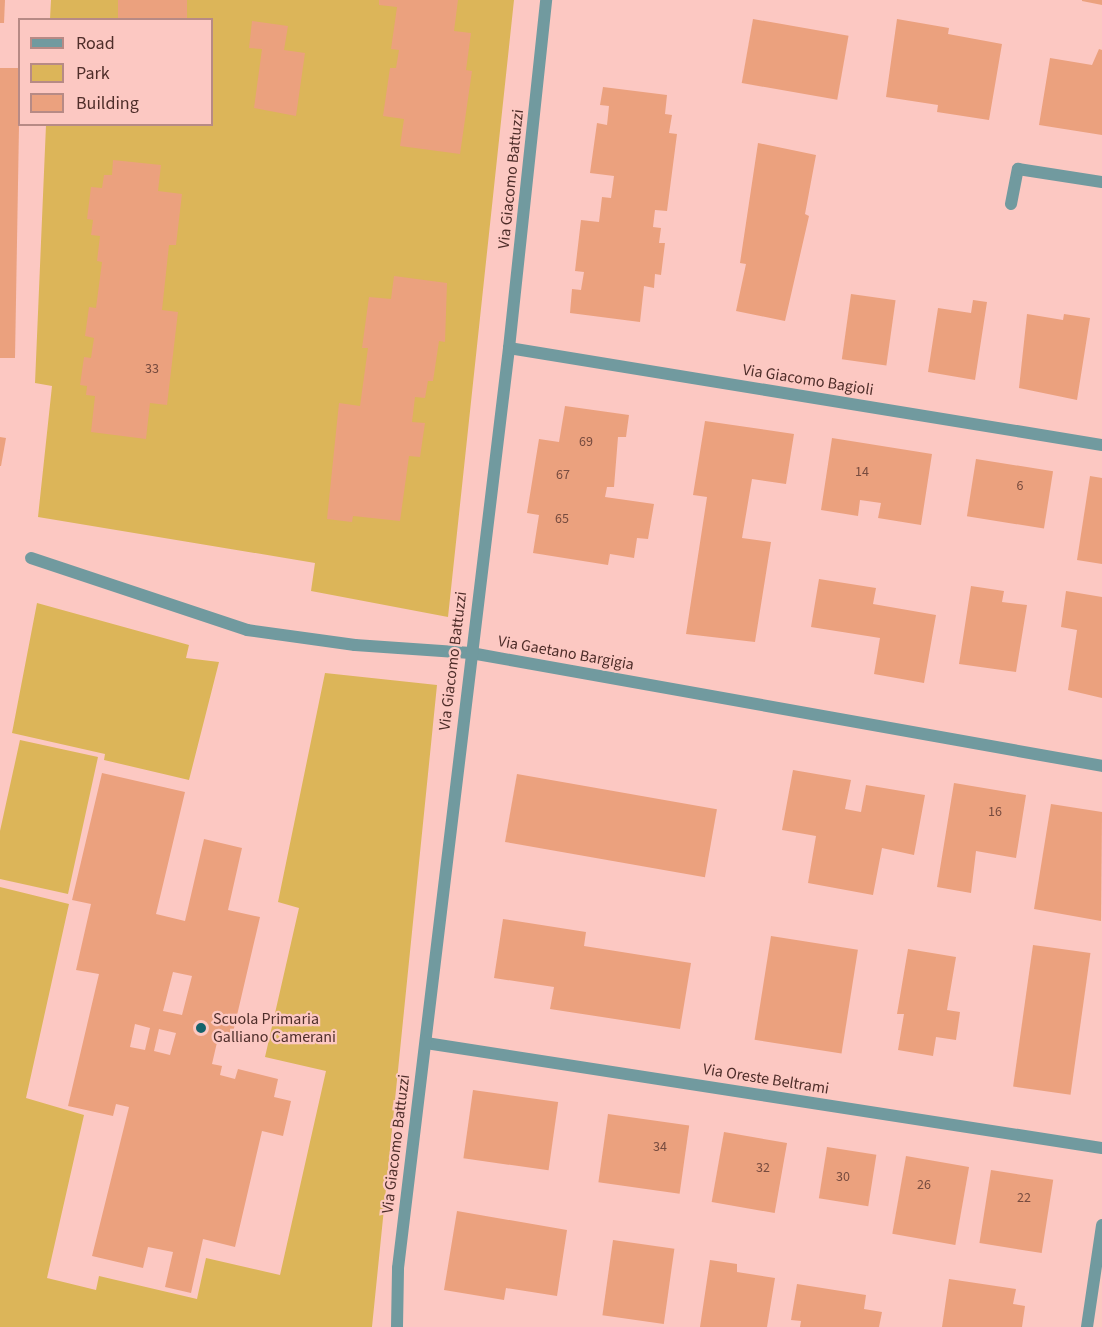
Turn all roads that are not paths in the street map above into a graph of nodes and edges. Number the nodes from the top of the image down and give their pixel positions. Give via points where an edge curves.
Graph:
1 (546, 0) edge
2 (1102, 182) edge
3 (1011, 204) dead end
4 (509, 348) junction
5 (1102, 445) edge
6 (31, 558) dead end
7 (471, 653) junction
8 (1102, 766) edge
9 (426, 1043) junction
10 (1102, 1148) edge
11 (1102, 1225) edge
12 (397, 1327) edge
13 (1087, 1327) edge

1 - 4 street, Via Giacomo Battuzzi
2 - 3 street via 1017,168
4 - 5 street, Via Giacomo Bagioli
4 - 7 street, Via Giacomo Battuzzi
6 - 7 street, Via Gaetano Bargigia via 247,630 355,645
7 - 8 street, Via Gaetano Bargigia
7 - 9 street, Via Giacomo Battuzzi
9 - 10 street, Via Oreste Beltrami
9 - 12 street, Via Giacomo Battuzzi via 398,1268
11 - 13 street

